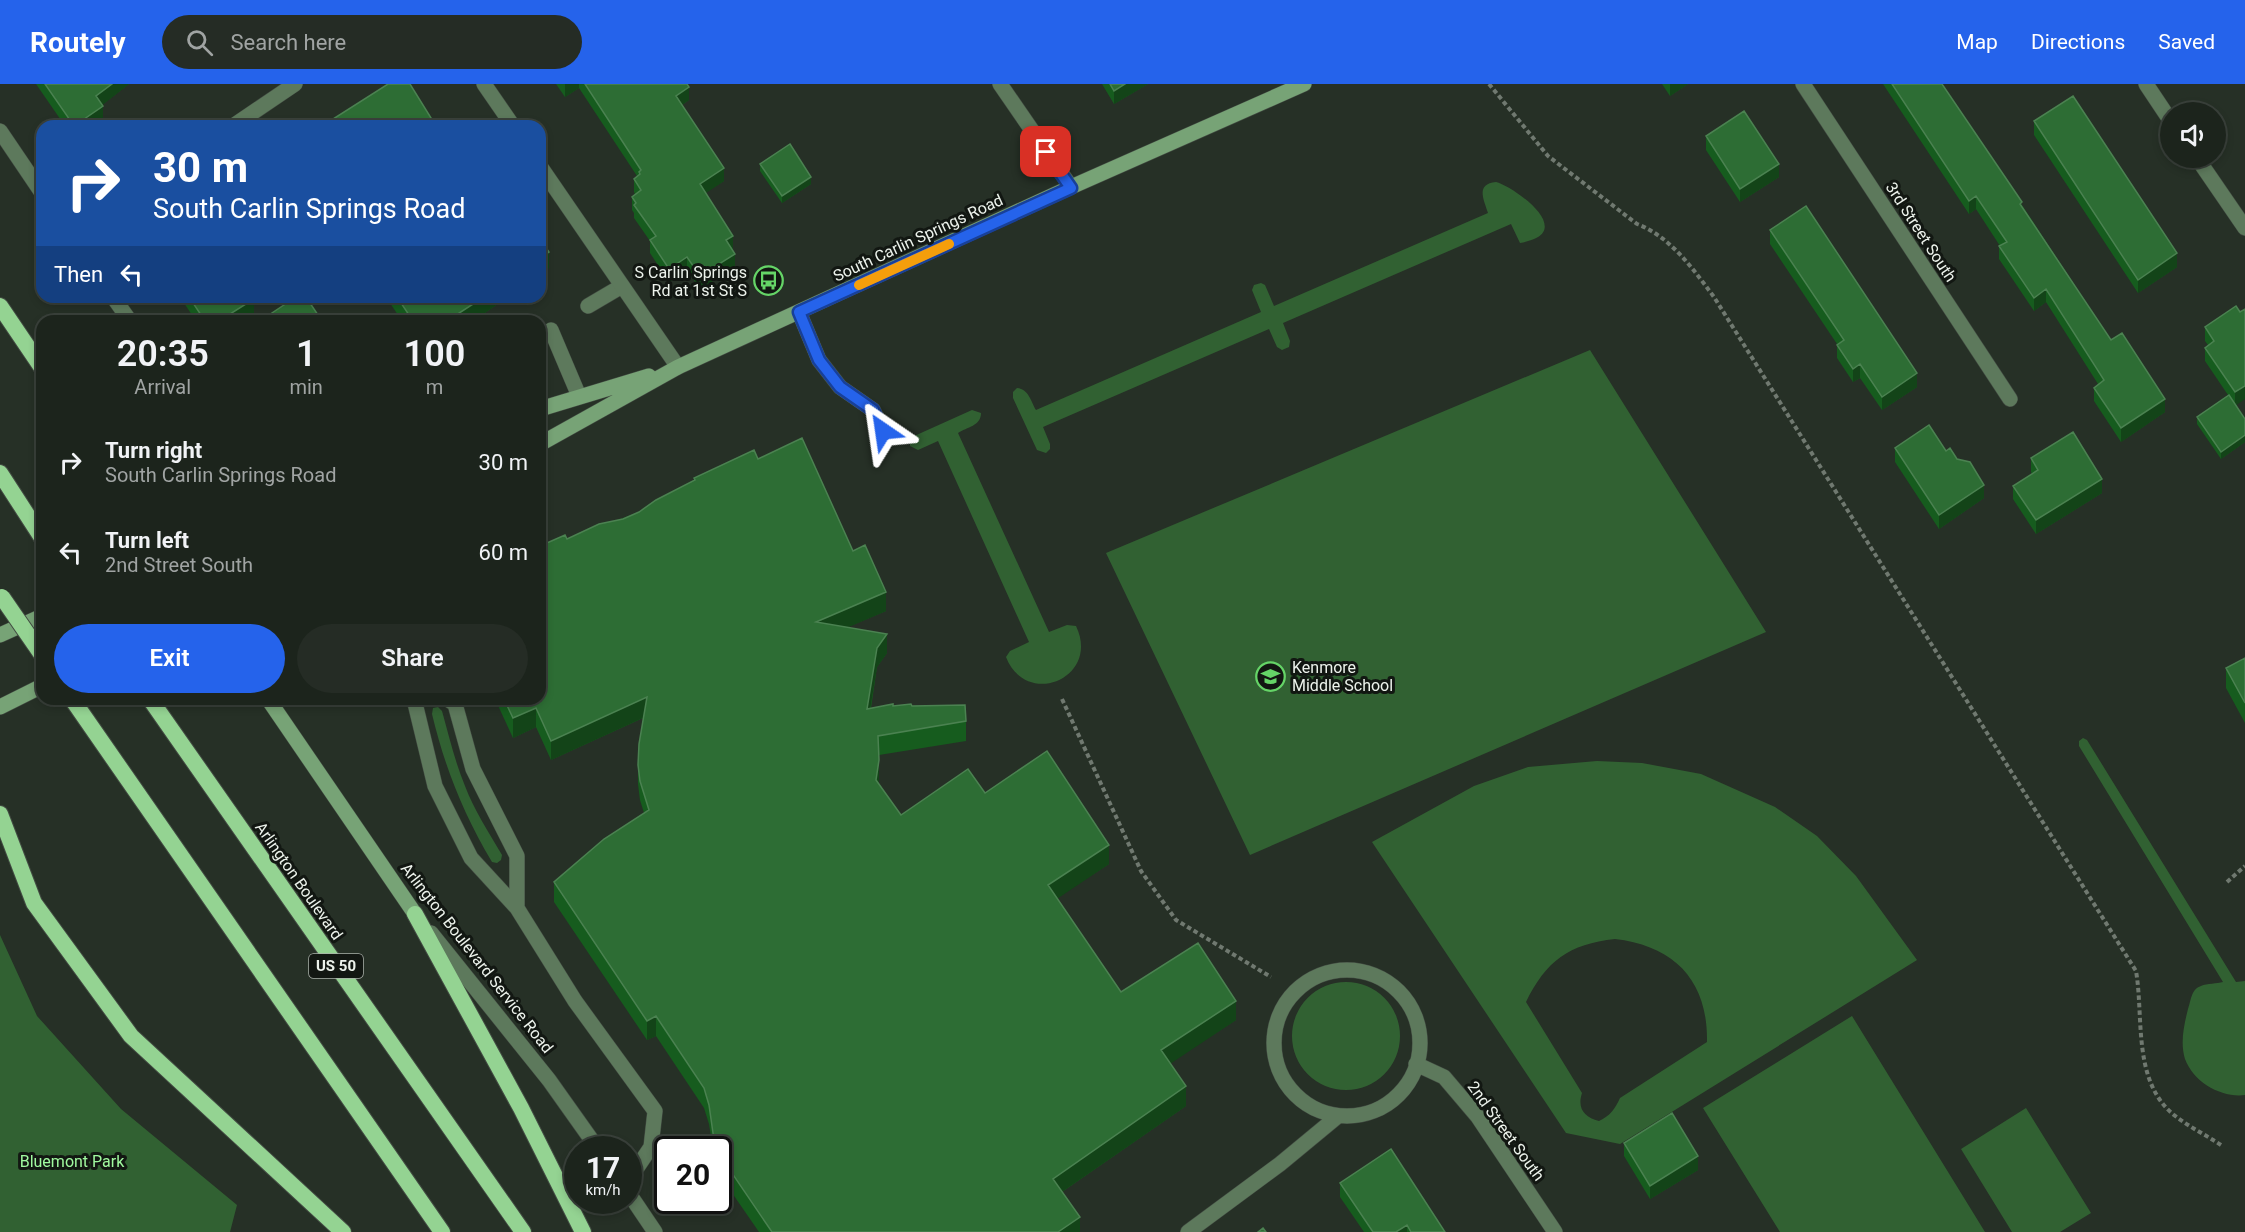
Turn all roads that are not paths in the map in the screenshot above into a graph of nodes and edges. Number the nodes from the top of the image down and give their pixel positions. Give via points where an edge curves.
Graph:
1 (296, 84) edge
2 (484, 84) edge
3 (1000, 84) edge
4 (1304, 84) edge
5 (1803, 84) edge
6 (2146, 84) edge
7 (2160, 105) edge
8 (242, 120) edge
9 (509, 120) edge
10 (0, 131) edge
11 (2204, 168) edge
12 (546, 175) edge
13 (36, 184) edge
14 (1071, 188) junction
15 (2245, 228) edge
16 (622, 286) junction
17 (0, 306) edge
18 (588, 306) dead end
19 (799, 312) junction
20 (551, 330) dead end
21 (36, 359) edge
22 (678, 368) junction
23 (579, 396) junction
24 (2010, 399) dead end
25 (546, 407) edge
26 (883, 431) dead end
27 (546, 441) edge
28 (0, 473) edge
29 (36, 529) edge
30 (1, 596) edge
31 (36, 619) edge
32 (0, 635) edge
33 (36, 646) edge
34 (36, 689) edge
35 (76, 705) edge
36 (154, 705) edge
37 (272, 705) edge
38 (415, 705) edge
39 (455, 705) edge
40 (0, 707) edge
41 (0, 814) edge
42 (517, 908) junction
43 (415, 914) junction
44 (1416, 1064) junction
45 (1338, 1116) junction
46 (589, 1136) edge
47 (642, 1160) edge
48 (642, 1213) edge
49 (343, 1232) edge
50 (442, 1232) edge
51 (523, 1232) edge
52 (583, 1232) edge
53 (655, 1232) edge
54 (1188, 1232) edge
55 (1555, 1232) edge

1 - 8 street
2 - 9 street
3 - 14 street
4 - 14 main road, South Carlin Springs Road
5 - 24 street, 3rd Street South
6 - 7 street
10 - 13 street
11 - 15 street
12 - 16 street
14 - 19 main road, South Carlin Springs Road
16 - 18 street
16 - 22 street
17 - 21 highway
19 - 22 main road, South Carlin Springs Road
19 - 26 street via 819,360 840,387 873,410
20 - 23 street
22 - 23 main road, South Carlin Springs Road
22 - 27 main road, South Carlin Springs Road
23 - 25 main road, South Carlin Springs Road
28 - 29 highway
30 - 33 highway, bridge
31 - 32 main road
34 - 40 main road
35 - 50 highway
36 - 51 highway, Arlington Boulevard / US 50
37 - 43 main road, Arlington Boulevard Service Road
38 - 42 street via 435,786 471,858
39 - 42 street via 473,769 517,856
41 - 49 highway via 34,903 131,1036
42 - 47 street via 575,1001 655,1111 651,1147
43 - 46 street, Arlington Boulevard Service Road via 549,1080
43 - 52 highway
44 - 45 street via 1413,1076 1399,1095 1378,1110
44 - 45 street via 1420,1034 1412,1010 1392,984 1355,969 1313,977 1292,993 1279,1015 1274,1040 1277,1067 1290,1089 1312,1108
44 - 55 street, 2nd Street South via 1444,1077 1478,1118
45 - 54 street
48 - 53 street

